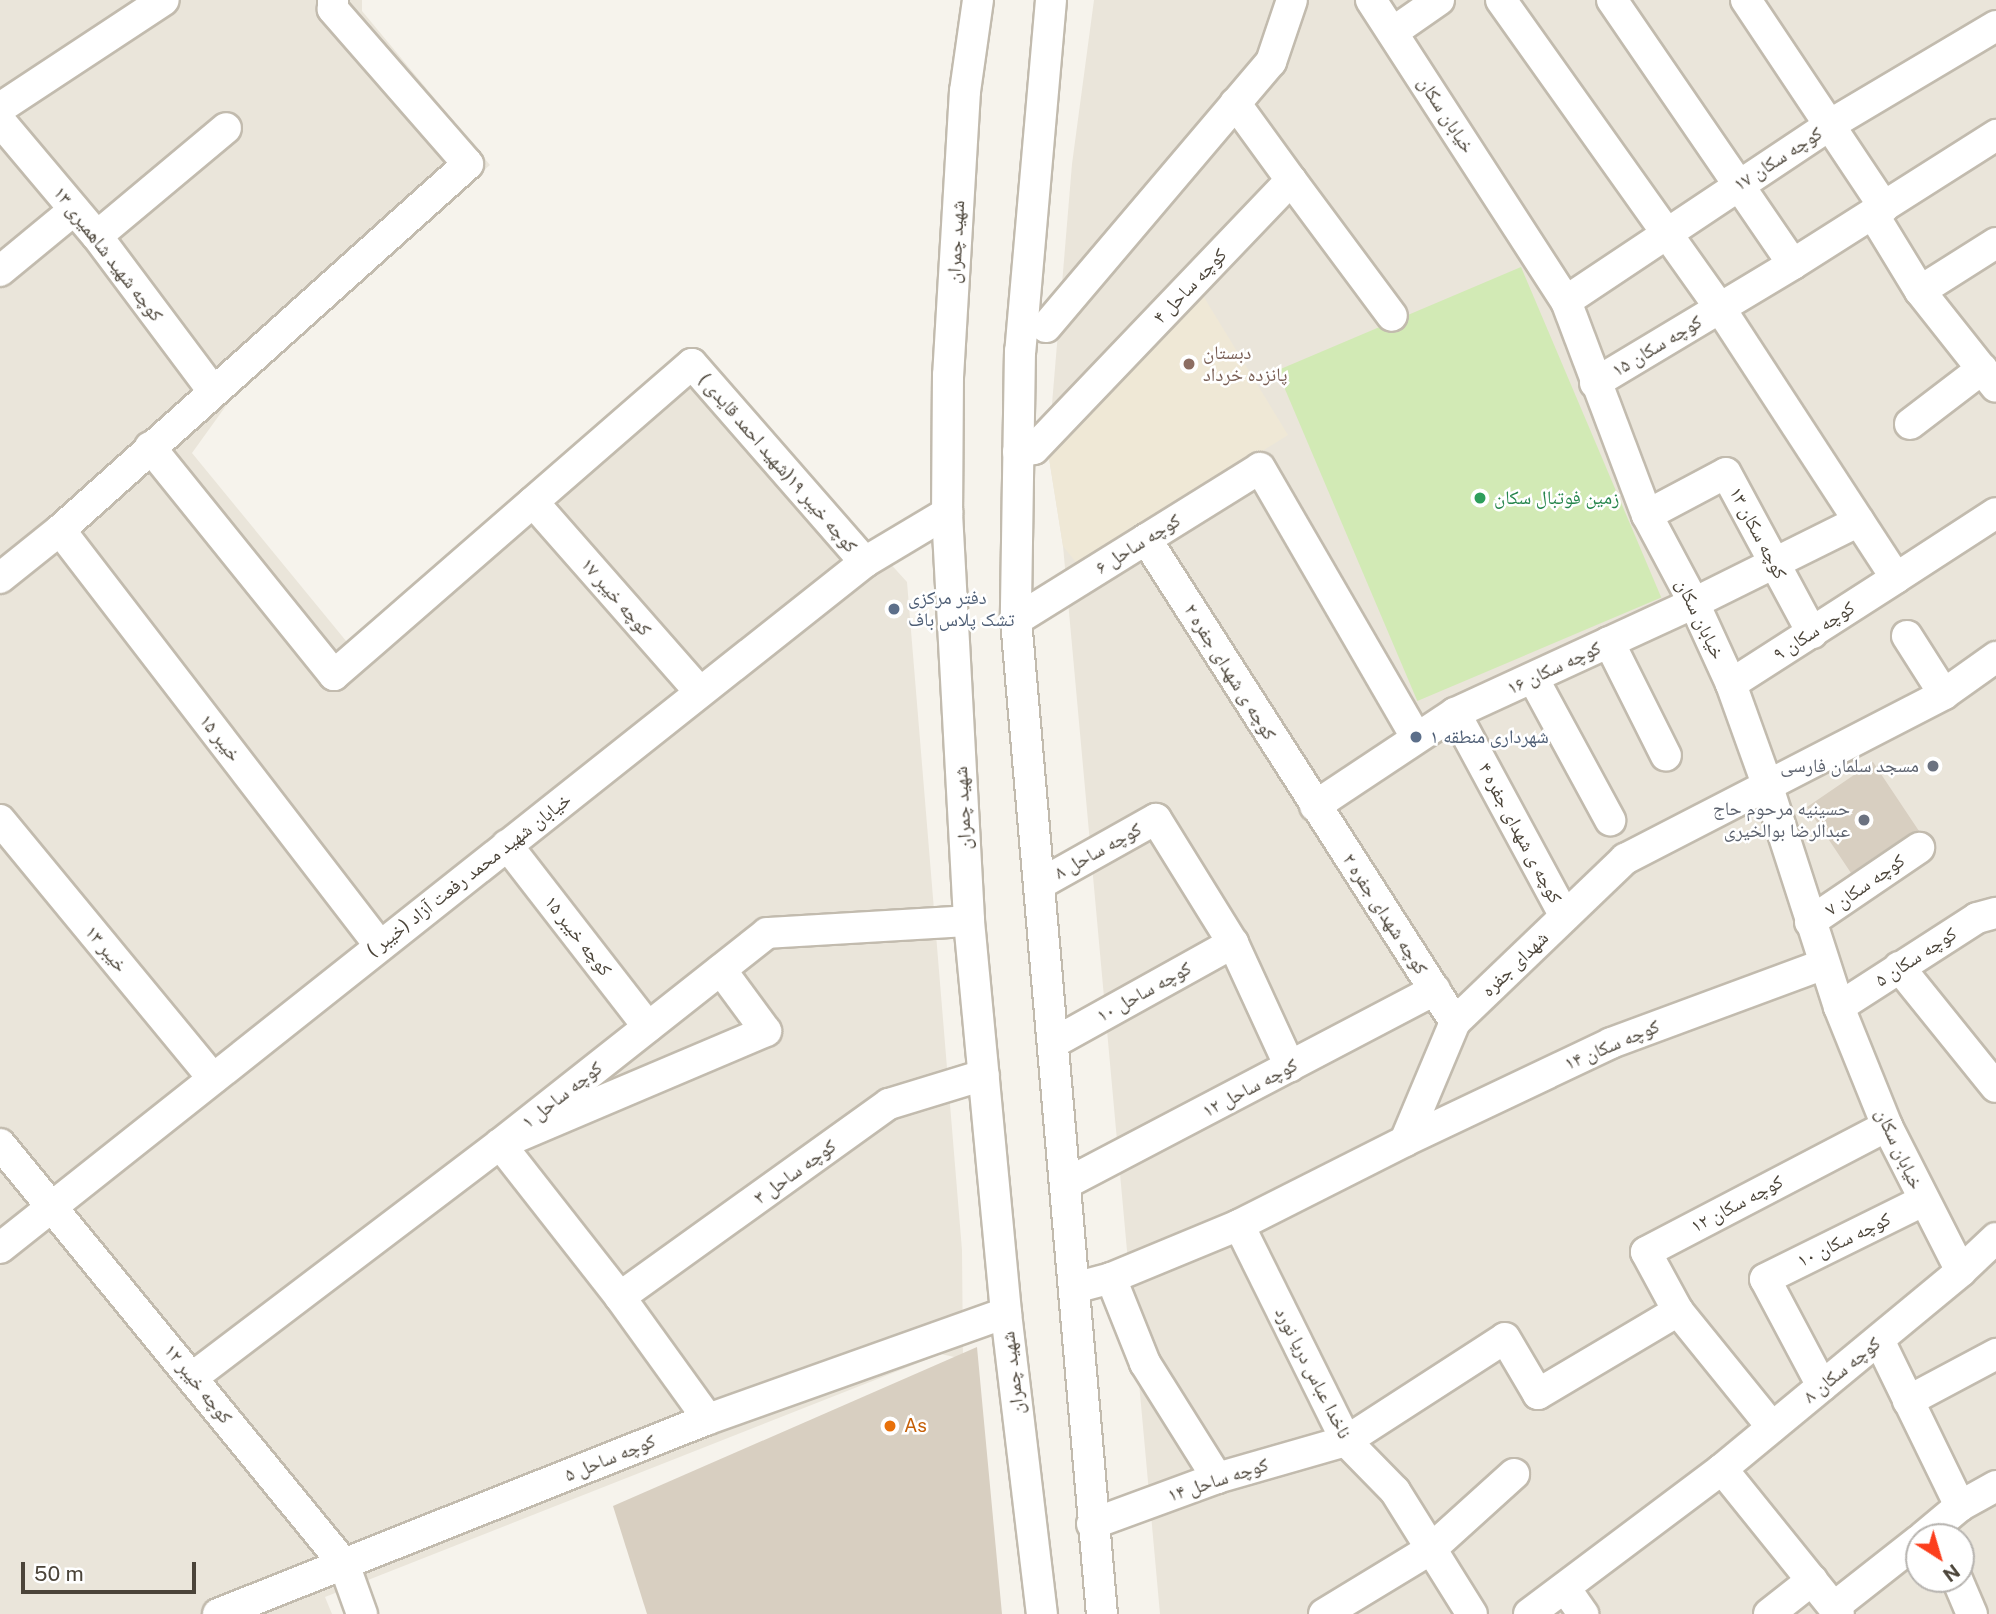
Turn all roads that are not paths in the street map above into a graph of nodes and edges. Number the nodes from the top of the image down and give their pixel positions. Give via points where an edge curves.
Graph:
1 (164, 0) edge
2 (333, 0) edge
3 (978, 0) edge
4 (1051, 0) edge
5 (1292, 0) edge
6 (1371, 0) edge
7 (1439, 0) edge
8 (1501, 0) edge
9 (1612, 0) edge
10 (1746, 0) edge
11 (1996, 26) edge
12 (1393, 33) junction
13 (1234, 103) junction
14 (0, 108) edge
15 (0, 121) edge
16 (1830, 124) junction
17 (226, 128) dead end
18 (1996, 135) edge
19 (1291, 180) junction
20 (1740, 184) junction
21 (74, 210) junction
22 (1879, 211) junction
23 (1665, 231) junction
24 (97, 236) junction
25 (1996, 243) edge
26 (1794, 264) junction
27 (0, 271) edge
28 (1920, 291) junction
29 (1566, 300) junction
30 (1720, 308) junction
31 (1392, 316) dead end
32 (1046, 327) dead end
33 (1989, 378) edge
34 (1595, 383) junction
35 (212, 390) junction
36 (1910, 425) dead end
37 (150, 447) junction
38 (1017, 452) junction
39 (533, 502) junction
40 (947, 513) junction
41 (1996, 513) edge
42 (1647, 515) junction
43 (1859, 521) junction
44 (60, 530) junction
45 (1146, 539) junction
46 (865, 562) junction
47 (1774, 563) junction
48 (0, 578) edge
49 (1896, 578) junction
50 (1694, 603) junction
51 (1016, 620) junction
52 (1812, 633) junction
53 (1907, 636) dead end
54 (1609, 642) junction
55 (1996, 656) edge
56 (1533, 678) junction
57 (1731, 684) junction
58 (700, 692) junction
59 (1944, 694) junction
60 (1455, 713) junction
61 (1416, 737) junction
62 (1666, 756) dead end
63 (1768, 784) junction
64 (1315, 806) junction
65 (0, 820) edge
66 (1611, 820) dead end
67 (507, 845) junction
68 (1919, 848) dead end
69 (1040, 884) junction
70 (1996, 913) edge
71 (1564, 915) junction
72 (970, 920) junction
73 (1810, 922) junction
74 (1233, 943) junction
75 (380, 946) junction
76 (1824, 964) junction
77 (1899, 967) junction
78 (721, 970) junction
79 (1435, 990) junction
80 (1839, 1007) junction
81 (1455, 1022) junction
82 (648, 1027) junction
83 (1055, 1042) junction
84 (1290, 1067) junction
85 (985, 1075) junction
86 (213, 1078) junction
87 (1996, 1087) edge
88 (1887, 1126) junction
89 (1405, 1141) junction
90 (0, 1144) edge
91 (500, 1144) junction
92 (1065, 1184) junction
93 (1923, 1201) junction
94 (51, 1206) junction
95 (1239, 1226) junction
96 (0, 1248) edge
97 (1993, 1248) edge
98 (1961, 1271) junction
99 (1111, 1278) junction
100 (1074, 1288) junction
101 (620, 1297) junction
102 (1678, 1311) junction
103 (1006, 1313) junction
104 (1879, 1340) junction
105 (1996, 1354) edge
106 (193, 1377) junction
107 (1822, 1385) junction
108 (1908, 1401) junction
109 (708, 1419) junction
110 (1772, 1427) junction
111 (1346, 1441) junction
112 (1722, 1469) junction
113 (1514, 1474) dead end
114 (1217, 1478) junction
115 (1996, 1486) edge
116 (1960, 1506) junction
117 (1942, 1523) edge
118 (1092, 1524) junction
119 (1431, 1549) junction
120 (1905, 1555) edge
121 (344, 1564) junction
122 (1812, 1580) junction
123 (1565, 1588) junction
124 (1963, 1593) edge
125 (1996, 1601) edge
126 (1836, 1611) edge
127 (218, 1614) edge
128 (362, 1614) edge
129 (1042, 1614) edge
130 (1102, 1614) edge
131 (1324, 1614) edge
132 (1472, 1614) edge
133 (1528, 1614) edge
134 (1583, 1614) edge
135 (1769, 1614) edge
136 (1973, 1614) edge

1 - 14 street
2 - 35 street via 333,9 468,164
3 - 40 street, شهید چمران via 965,105 948,375
4 - 38 street via 1020,351
5 - 13 street via 1271,62
6 - 12 street, خیابان سکان
7 - 12 street
8 - 23 street
9 - 20 street
10 - 16 street
11 - 16 street, کوچه سکان ۱۷
12 - 29 street, خیابان سکان
13 - 19 street
13 - 32 street
15 - 21 street, کوچه شهید شاهمیری ۱۳
16 - 20 street, کوچه سکان ۱۷
16 - 22 street
17 - 24 street
18 - 22 street, کوچه سکان ۱۵
19 - 31 street
19 - 38 street, کوچه ساحل ۴ via 1034,449
20 - 23 street, کوچه سکان ۱۷
20 - 26 street
21 - 24 street, کوچه شهید شاهمیری ۱۳
21 - 27 street
22 - 26 street, کوچه سکان ۱۵
22 - 28 street
23 - 29 street, کوچه سکان ۱۷
23 - 30 street
24 - 35 street, کوچه شهید شاهمیری ۱۳
25 - 28 street
26 - 30 street, کوچه سکان ۱۵
28 - 33 street
29 - 34 street, خیابان سکان
30 - 34 street, کوچه سکان ۱۵
30 - 43 street
33 - 36 street
34 - 42 street, خیابان سکان
35 - 37 street
37 - 39 street via 334,675
37 - 44 street
38 - 51 street
39 - 46 street, کوچه خیبر ۱۹(شهید احمد قایدی ) via 692,364
39 - 58 street, کوچه خیبر ۱۷
40 - 46 street, ( خیبر) خیابان شهید محمد رفعت آزاد
40 - 72 street, شهید چمران
41 - 49 street, کوچه سکان ۹
42 - 47 street, کوچه سکان ۱۳ via 1726,473
42 - 50 street, خیابان سکان
43 - 47 street, کوچه سکان ۱۶
43 - 49 street
44 - 48 street
44 - 75 street, خیبر ۱۵
45 - 51 street, کوچه ساحل ۶
45 - 61 street, کوچه ساحل ۶ via 1260,468
45 - 64 street, کوچه ی شهدای جفره ۲
46 - 58 street, ( خیبر) خیابان شهید محمد رفعت آزاد
47 - 50 street, کوچه سکان ۱۶
47 - 52 street, کوچه سکان ۱۳
49 - 52 street, کوچه سکان ۹
50 - 54 street, کوچه سکان ۱۶
50 - 57 street, خیابان سکان
51 - 69 street
52 - 57 street, کوچه سکان ۹
53 - 59 street
54 - 56 street, کوچه سکان ۱۶
54 - 62 street
55 - 59 street, شهدای جفره
56 - 60 street, کوچه سکان ۱۶
56 - 66 street
57 - 63 street, خیابان سکان
58 - 67 street, ( خیبر) خیابان شهید محمد رفعت آزاد
59 - 63 street, شهدای جفره
60 - 61 street, کوچه سکان ۱۶
60 - 71 street, کوچه ی شهدای جفره ۴
61 - 64 street, کوچه سکان ۱۶
63 - 71 street, شهدای جفره via 1625,859
63 - 73 street, خیابان سکان
64 - 79 street, کوچه شهدای جفره ۲
65 - 86 street, خیبر ۱۳
67 - 75 street, ( خیبر) خیابان شهید محمد رفعت آزاد
67 - 82 street, کوچه خیبر ۱۵
68 - 73 street, کوچه سکان ۷
69 - 74 street, کوچه ساحل ۸ via 1156,819
69 - 83 street
70 - 77 street, کوچه سکان ۵ via 1977,918
71 - 81 street, شهدای جفره
72 - 78 street, کوچه ساحل ۱ via 767,933
72 - 85 street, شهید چمران
73 - 76 street, خیابان سکان
74 - 83 street, کوچه ساحل ۱۰
74 - 84 street
75 - 86 street, ( خیبر) خیابان شهید محمد رفعت آزاد
76 - 80 street, خیابان سکان
76 - 89 street, کوچه سکان ۱۴ via 1611,1043
77 - 80 street, کوچه سکان ۵
77 - 87 street
78 - 82 street, کوچه ساحل ۱
78 - 91 street via 766,1031
79 - 81 street, کوچه شهدای جفره ۲
79 - 84 street, کوچه ساحل ۱۲
80 - 88 street, خیابان سکان
81 - 89 street, شهدای جفره
82 - 91 street, کوچه ساحل ۱
83 - 92 street
84 - 92 street, کوچه ساحل ۱۲
85 - 101 street, کوچه ساحل ۳ via 889,1104
85 - 103 street, شهید چمران
86 - 94 street, ( خیبر) خیابان شهید محمد رفعت آزاد
88 - 93 street, خیابان سکان
88 - 102 street, کوچه سکان ۱۲ via 1646,1252
89 - 95 street
90 - 94 street, کوچه خیبر ۱۲
91 - 101 street
91 - 106 street, کوچه ساحل ۱
92 - 100 street
93 - 98 street, خیابان سکان
93 - 107 street, کوچه سکان ۱۰ via 1765,1279
94 - 96 street, ( خیبر) خیابان شهید محمد رفعت آزاد
94 - 106 street, کوچه خیبر ۱۲
95 - 99 street
95 - 111 street, ناخدا عباس دریا نورد
97 - 98 street, کوچه سکان ۸
98 - 104 street, کوچه سکان ۸
99 - 100 street
99 - 114 street via 1144,1363
100 - 118 street
101 - 109 street
102 - 110 street
102 - 111 street, کوچه ساحل ۱۴ via 1538,1394 1505,1338
103 - 109 street, کوچه ساحل ۵
103 - 129 street, شهید چمران
104 - 107 street, کوچه سکان ۸
104 - 108 street
105 - 108 street
106 - 121 street, کوچه خیبر ۱۲
107 - 110 street, کوچه سکان ۸
108 - 116 street
109 - 121 street, کوچه ساحل ۵
110 - 112 street, کوچه سکان ۸
111 - 114 street, کوچه ساحل ۱۴
111 - 119 street, ناخدا عباس دریا نورد via 1395,1491
112 - 122 street
112 - 123 street, کوچه سکان ۸
113 - 119 street
114 - 118 street, کوچه ساحل ۱۴
115 - 116 street
116 - 117 street
118 - 130 street
119 - 131 street
119 - 132 street, ناخدا عباس دریا نورد
120 - 126 street
121 - 127 street, کوچه ساحل ۵
121 - 128 street, کوچه خیبر ۱۲
122 - 126 street
122 - 135 street
123 - 133 street, کوچه سکان ۸
123 - 134 street
124 - 136 street
125 - 136 street

